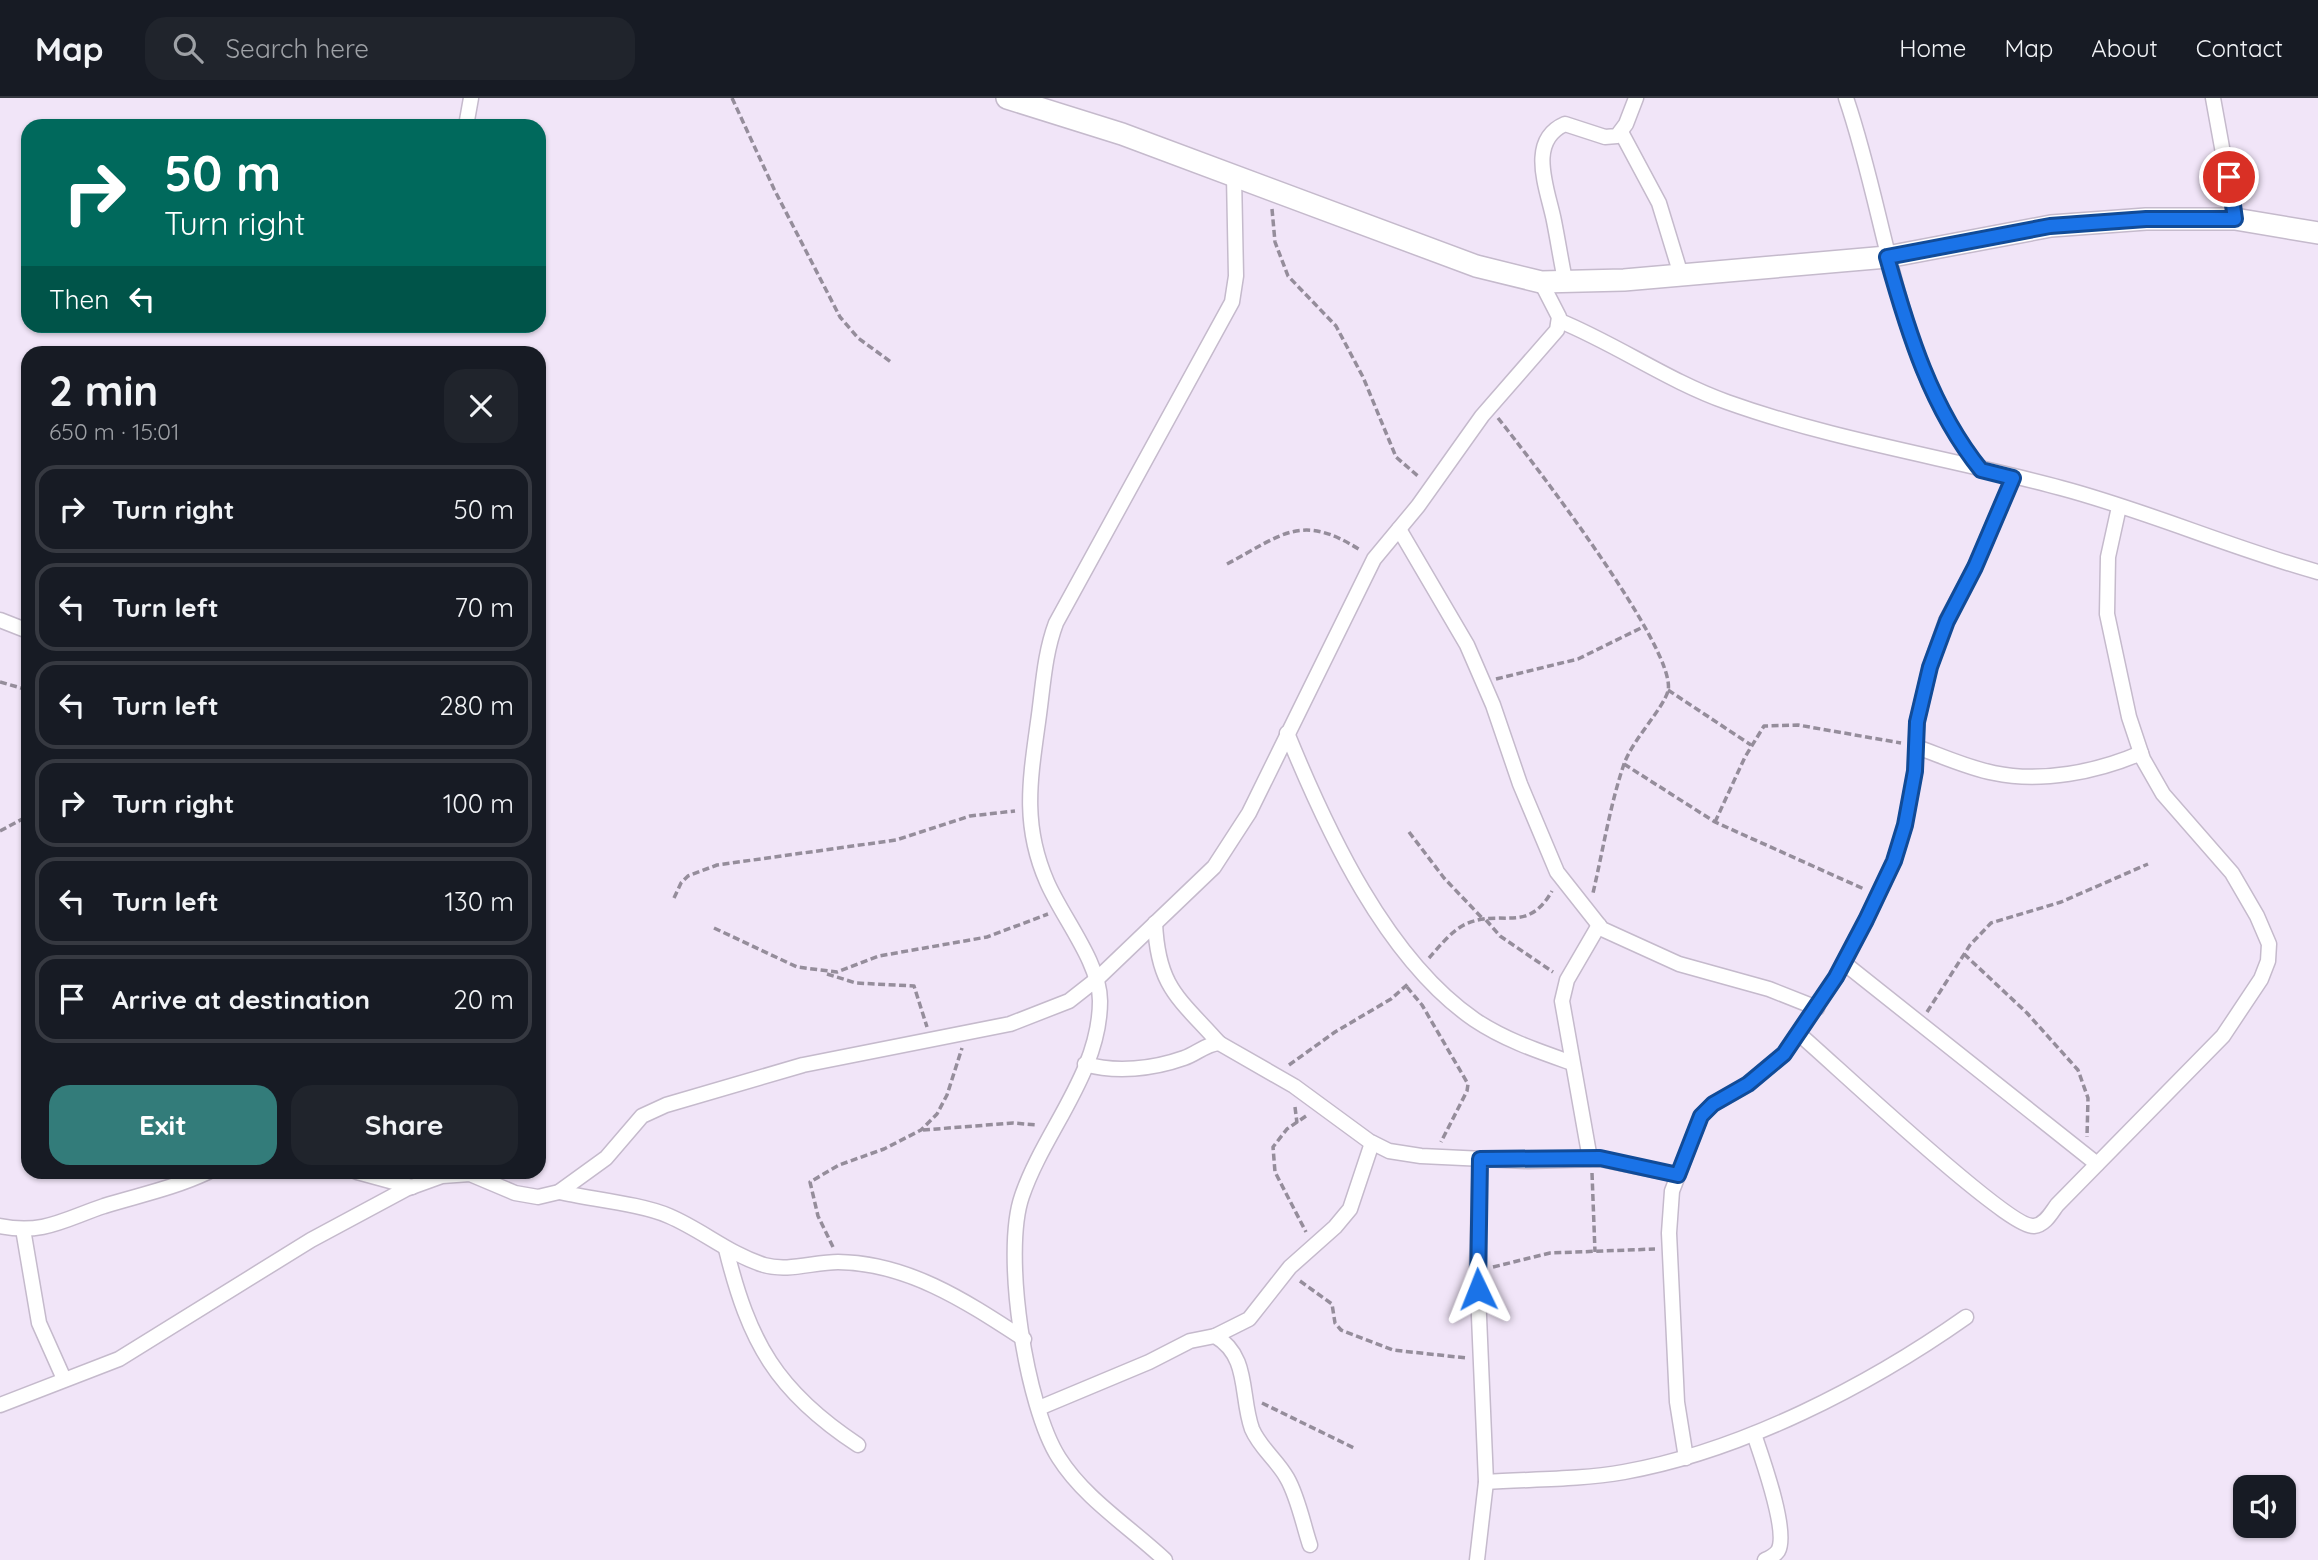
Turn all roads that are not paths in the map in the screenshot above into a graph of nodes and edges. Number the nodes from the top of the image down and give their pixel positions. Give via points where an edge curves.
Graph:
1 (471, 98) edge
2 (1007, 98) edge
3 (1636, 98) edge
4 (1846, 98) edge
5 (2213, 98) edge
6 (467, 119) edge
7 (1621, 132) junction
8 (1234, 176) junction
9 (2235, 219) junction
10 (2316, 230) edge
11 (1887, 257) junction
12 (1681, 275) junction
13 (1565, 280) junction
14 (1541, 282) junction
15 (1560, 321) junction
16 (1981, 470) junction
17 (2013, 478) junction
18 (2119, 507) junction
19 (1399, 528) junction
20 (2318, 572) edge
21 (0, 620) edge
22 (21, 628) edge
23 (1287, 733) junction
24 (1917, 747) junction
25 (2141, 753) junction
26 (1155, 923) junction
27 (1600, 925) junction
28 (1844, 963) junction
29 (1097, 979) junction
30 (1817, 1008) junction
31 (1799, 1034) junction
32 (1219, 1043) junction
33 (1572, 1063) junction
34 (1085, 1064) junction
35 (1372, 1143) junction
36 (1480, 1159) junction
37 (1590, 1159) junction
38 (2092, 1160) junction
39 (1678, 1175) junction
40 (194, 1179) edge
41 (383, 1179) edge
42 (434, 1179) edge
43 (481, 1179) edge
44 (412, 1187) junction
45 (559, 1192) junction
46 (0, 1226) edge
47 (23, 1229) junction
48 (726, 1249) junction
49 (1966, 1317) dead end
50 (1215, 1336) junction
51 (1024, 1339) junction
52 (64, 1380) junction
53 (0, 1405) edge
54 (1038, 1408) junction
55 (1754, 1434) junction
56 (858, 1445) dead end
57 (1686, 1458) junction
58 (1486, 1482) junction
59 (1310, 1545) dead end
60 (1165, 1560) edge
61 (1477, 1560) edge
62 (1765, 1560) edge

1 - 6 street
2 - 8 street
3 - 7 street
4 - 11 street
5 - 9 street
7 - 12 street via 1659,203
7 - 13 street via 1605,137 1566,124 1554,129 1546,141 1541,161
8 - 14 street via 1476,266
8 - 29 street via 1236,276 1232,302 1056,623 1047,648 1028,787 1030,828 1045,878
9 - 10 street
9 - 11 street via 2050,226
11 - 12 street
11 - 16 street via 1941,412
12 - 13 street
13 - 14 street
14 - 15 street
15 - 16 street via 1667,377 1725,401 1858,442
15 - 19 street via 1551,339 1490,407
16 - 17 street
17 - 18 street
17 - 24 street via 1930,667 1917,722
18 - 20 street
18 - 25 street via 2108,557 2107,614 2116,670
19 - 23 street via 1374,559
19 - 27 street via 1467,645 1561,877
21 - 22 street
23 - 26 street via 1250,813 1214,867
23 - 33 street via 1310,790 1353,869 1418,971 1459,1009 1493,1031
24 - 25 street via 1991,773 2017,777 2046,777
24 - 28 street via 1905,825 1894,861
25 - 38 street via 2163,794 2232,873 2269,944 2268,961 2223,1036
26 - 29 street
26 - 32 street via 1163,978 1185,1009
27 - 30 street via 1621,940 1679,964 1769,989
27 - 33 street via 1567,980 1562,1001
28 - 30 street
28 - 38 street
29 - 34 street via 1099,1018
29 - 45 street via 1069,1001 1037,1016 803,1065 666,1105 642,1116 606,1158
30 - 31 street
31 - 38 street via 1905,1131 2021,1223 2033,1227 2044,1222
31 - 39 street via 1768,1068 1701,1116
32 - 34 street via 1159,1065 1110,1070
32 - 35 street via 1276,1075
33 - 37 street
34 - 51 street via 1022,1197 1013,1249 1015,1297
35 - 36 street via 1389,1151
35 - 50 street via 1350,1209 1249,1318
36 - 37 street
36 - 58 street via 1477,1269
37 - 39 street via 1621,1161
39 - 57 street via 1672,1191 1670,1249 1677,1402
40 - 47 street via 52,1227
41 - 44 street
42 - 44 street
43 - 45 street via 515,1194 538,1197
44 - 52 street via 311,1240 119,1359
45 - 48 street via 665,1214
46 - 47 street
47 - 52 street via 39,1323
48 - 51 street via 766,1266 839,1262 908,1276 940,1287
48 - 56 street via 754,1338 797,1398
49 - 55 street via 1922,1348
50 - 54 street via 1190,1341
50 - 59 street via 1232,1350 1252,1428 1288,1479
51 - 54 street
52 - 53 street
54 - 60 street via 1049,1441 1068,1471
55 - 57 street
55 - 62 street via 1779,1521 1780,1547
57 - 58 street via 1622,1472
58 - 61 street

